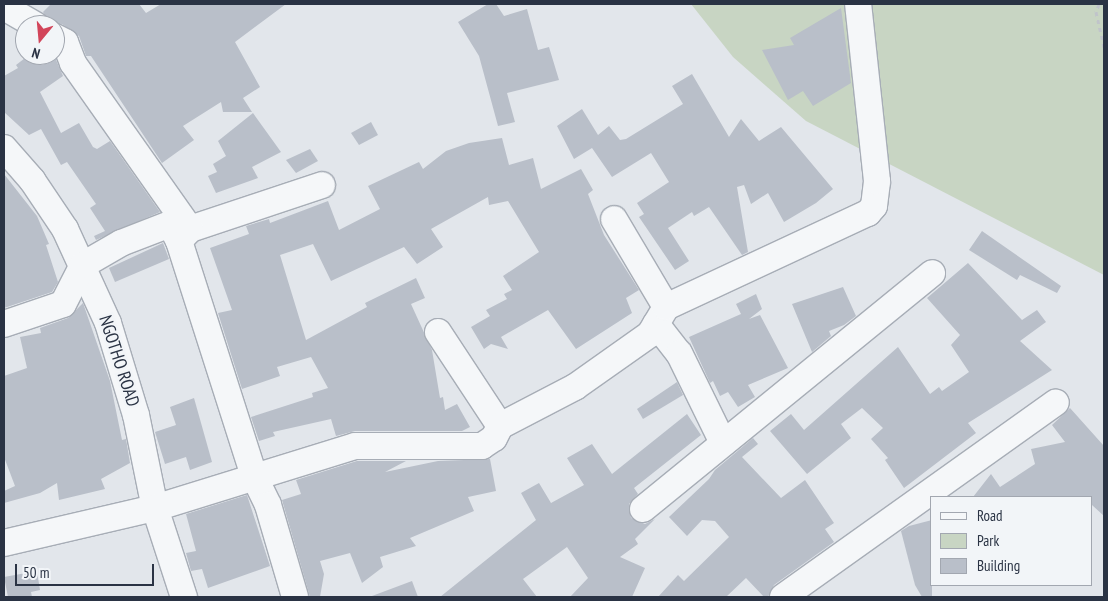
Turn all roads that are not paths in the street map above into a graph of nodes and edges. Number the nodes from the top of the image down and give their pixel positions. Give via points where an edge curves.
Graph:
1 (858, 4) edge
2 (4, 7) edge
3 (18, 15) edge
4 (65, 42) edge
5 (4, 148) edge
6 (322, 185) dead end
7 (614, 219) dead end
8 (185, 235) junction
9 (82, 265) junction
10 (932, 273) dead end
11 (661, 316) junction
12 (4, 324) edge
13 (438, 332) dead end
14 (1056, 402) dead end
15 (500, 426) junction
16 (722, 443) junction
17 (254, 476) junction
18 (155, 508) junction
19 (643, 509) dead end
20 (4, 543) edge
21 (184, 597) edge
22 (295, 597) edge
23 (783, 597) edge

1 - 11 street via 878,181 874,206 868,213
2 - 3 street
4 - 8 street via 73,63
5 - 9 street, NGOTHO ROAD via 32,180 60,221
6 - 8 street
7 - 11 street
8 - 9 street via 170,224 121,243
8 - 17 street
9 - 12 street via 63,304
9 - 18 street, NGOTHO ROAD via 124,367
10 - 16 street
11 - 15 street via 650,334 575,387
11 - 16 street
13 - 15 street
14 - 23 street
15 - 17 street via 494,438 482,446 355,446
16 - 19 street
17 - 18 street
17 - 22 street via 268,505
18 - 20 street
18 - 21 street, NGOTHO ROAD

